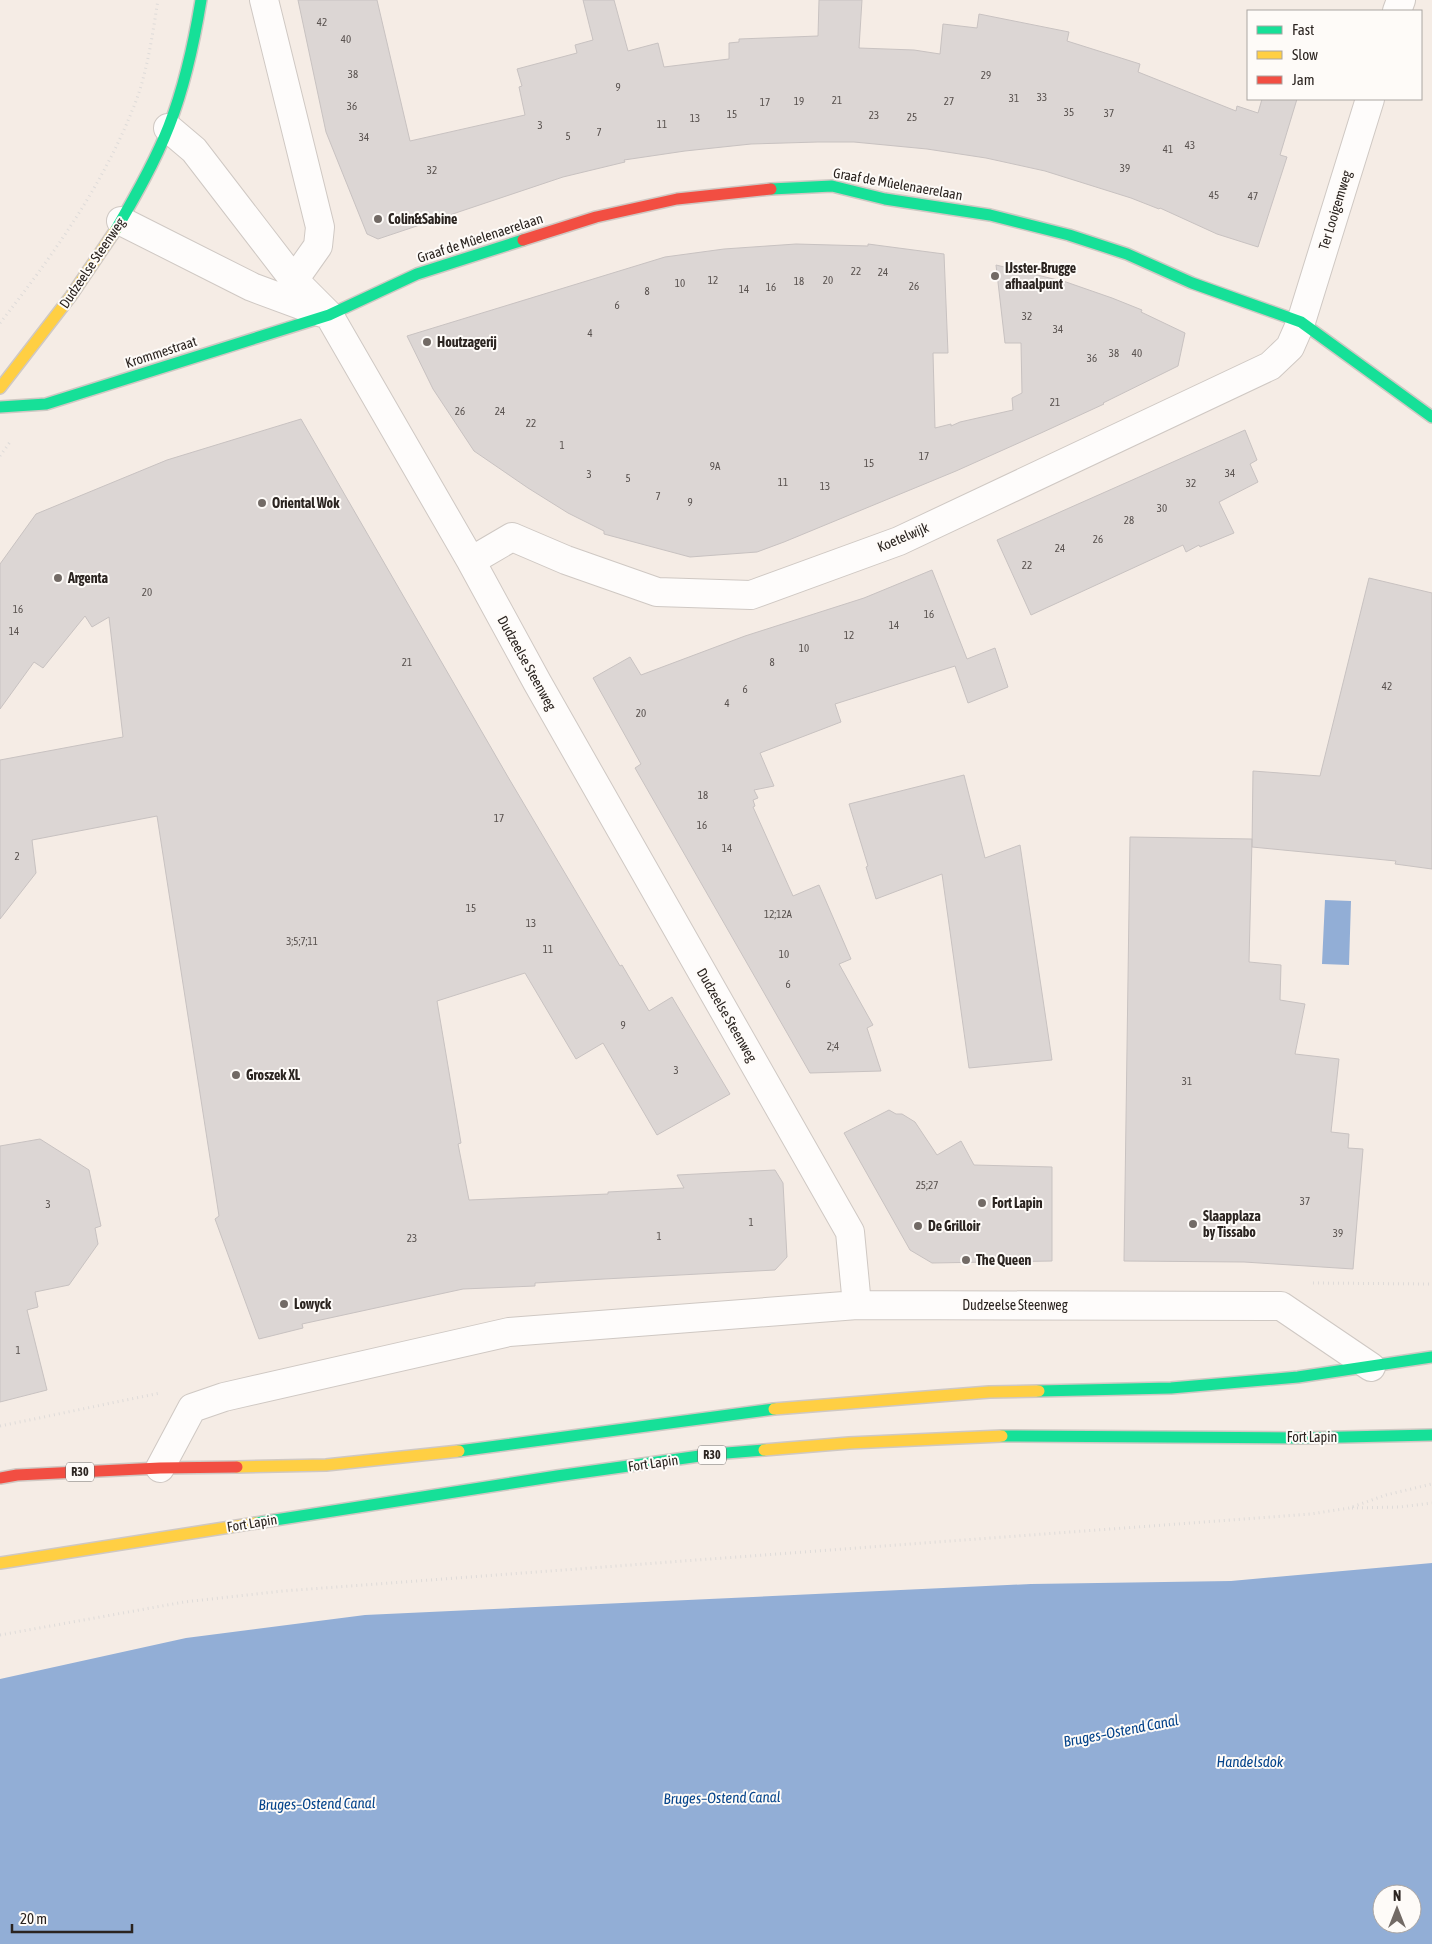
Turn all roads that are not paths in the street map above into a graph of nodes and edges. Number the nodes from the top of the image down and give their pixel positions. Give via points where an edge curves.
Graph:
1 (201, 0) edge
2 (264, 0) edge
3 (1370, 100) edge
4 (168, 128) junction
5 (122, 222) junction
6 (294, 280) junction
7 (329, 315) junction
8 (1301, 322) junction
9 (0, 388) edge
10 (0, 407) edge
11 (1432, 417) edge
12 (471, 561) junction
13 (857, 1305) junction
14 (1432, 1357) edge
15 (1371, 1367) junction
16 (1432, 1435) edge
17 (160, 1468) junction
18 (0, 1478) edge
19 (0, 1563) edge

1 - 4 main road, Dudzeelse Steenweg via 182,84
2 - 6 street via 320,228 318,246
3 - 8 street, Ter Looigemweg
4 - 5 main road, Dudzeelse Steenweg
4 - 6 street, Dudzeelse Steenweg via 194,150
5 - 7 street via 252,287
5 - 9 main road, Dudzeelse Steenweg via 49,326
6 - 7 street, Dudzeelse Steenweg
7 - 8 main road, Graaf de Mûelenaerelaan via 417,274 596,217 677,199 832,186 885,199 990,215 1069,235 1127,254
7 - 10 main road, Krommestraat via 46,404
7 - 12 street, Dudzeelse Steenweg
8 - 11 main road, Graaf de Mûelenaerelaan
8 - 12 street, Koetelwijk via 1290,347 1270,366 899,541 751,595 657,592 512,537
12 - 13 street, Dudzeelse Steenweg via 850,1232
13 - 15 street, Dudzeelse Steenweg via 1281,1306
13 - 17 street via 509,1332 233,1395 192,1408
14 - 15 main road, R30
15 - 17 main road, R30 via 1171,1388 989,1392 792,1406 495,1447 326,1465
16 - 19 main road, Fort Lapin / R30 via 1301,1438 981,1436 724,1454 538,1479
17 - 18 main road, R30

